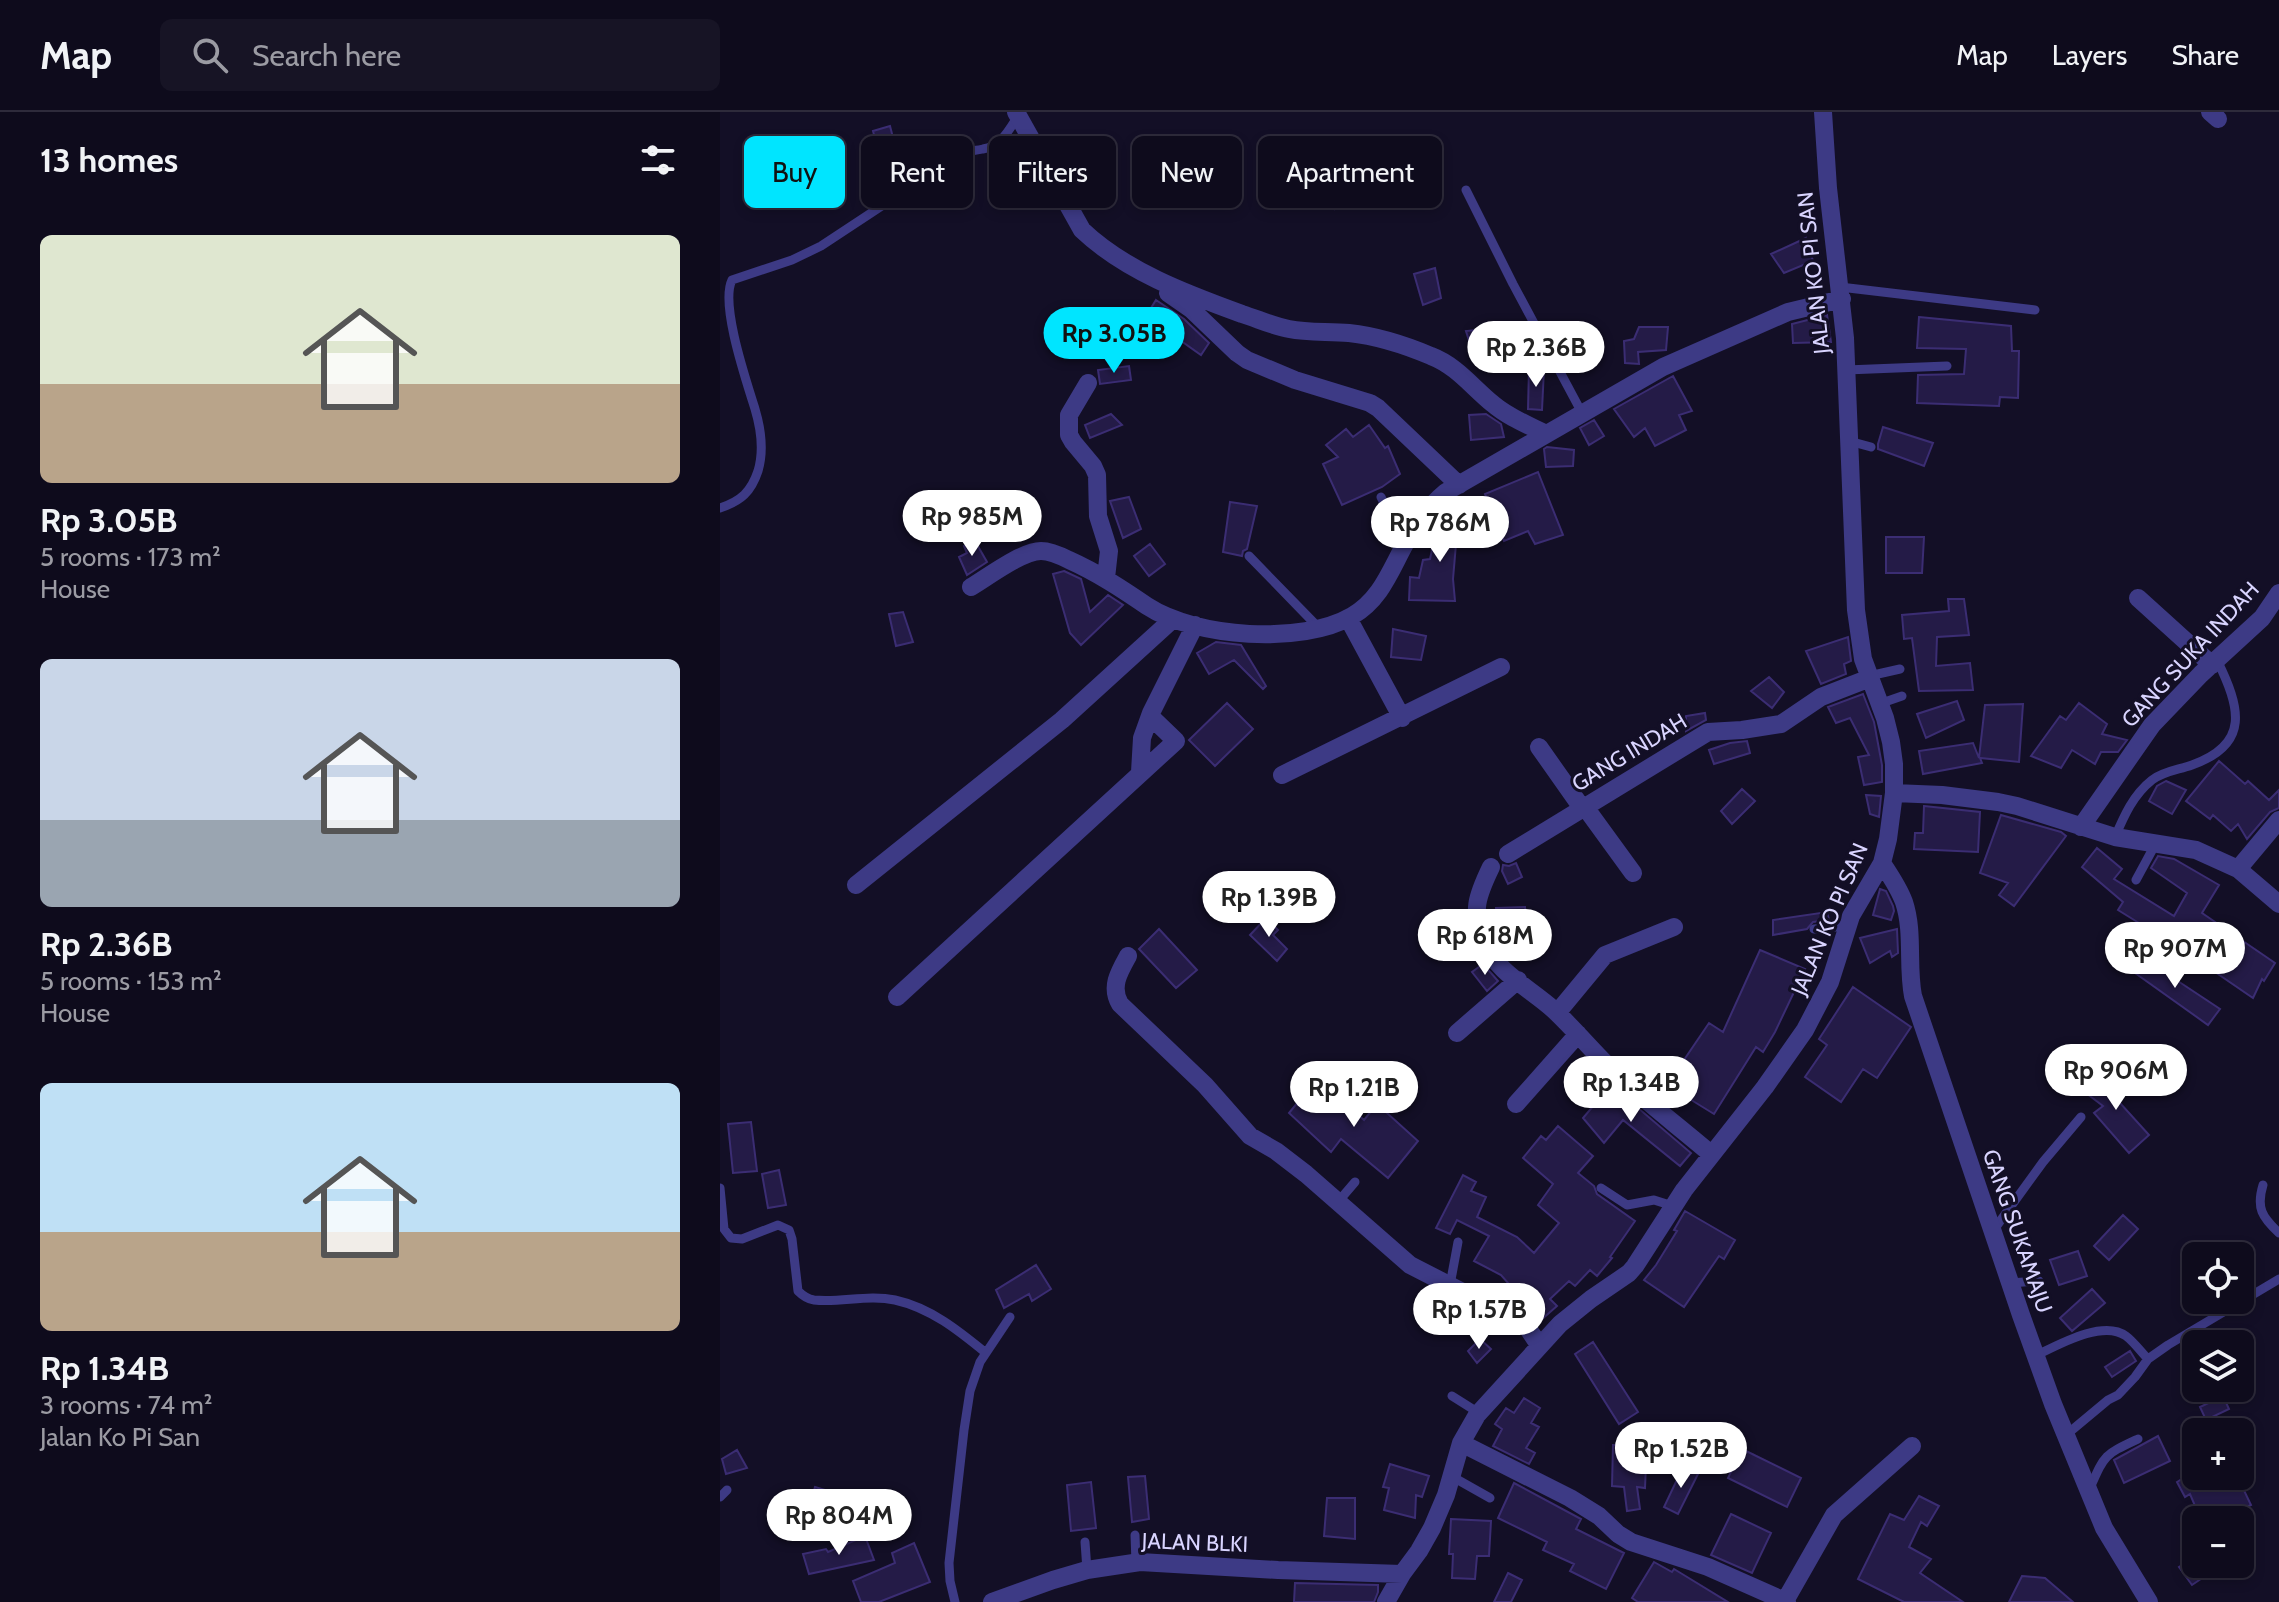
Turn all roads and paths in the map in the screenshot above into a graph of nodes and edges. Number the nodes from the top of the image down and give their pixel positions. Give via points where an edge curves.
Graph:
1 (1823, 112) edge
2 (1018, 113) edge
3 (1466, 190) dead end
4 (1106, 250) junction
5 (1841, 293) junction
6 (2035, 310) dead end
7 (1947, 366) dead end
8 (1846, 370) junction
9 (1088, 383) dead end
10 (1582, 413) junction
11 (1546, 434) junction
12 (1849, 441) junction
13 (1871, 447) dead end
14 (1459, 485) junction
15 (1381, 497) dead end
16 (720, 508) edge
17 (1404, 545) junction
18 (1249, 556) dead end
19 (1106, 578) junction
20 (971, 587) dead end
21 (2279, 593) edge
22 (2138, 598) dead end
23 (1348, 618) junction
24 (1173, 619) junction
25 (1195, 625) junction
26 (1320, 629) junction
27 (2214, 662) junction
28 (1501, 667) dead end
29 (1900, 669) dead end
30 (1870, 677) junction
31 (1902, 696) dead end
32 (1879, 704) junction
33 (1150, 716) junction
34 (1402, 718) junction
35 (1539, 747) dead end
36 (1140, 772) junction
37 (1282, 775) dead end
38 (1894, 793) junction
39 (1584, 808) junction
40 (2279, 820) edge
41 (2081, 827) junction
42 (2115, 837) junction
43 (2156, 843) junction
44 (1508, 854) dead end
45 (1882, 863) junction
46 (1491, 867) dead end
47 (2238, 869) junction
48 (1633, 873) dead end
49 (2136, 880) dead end
50 (856, 885) dead end
51 (2279, 904) edge
52 (1847, 926) junction
53 (1674, 927) dead end
54 (1814, 929) dead end
55 (1128, 956) dead end
56 (1518, 980) junction
57 (897, 997) dead end
58 (1557, 1013) junction
59 (1457, 1033) dead end
60 (1578, 1034) junction
61 (1516, 1104) dead end
62 (2081, 1117) dead end
63 (1711, 1154) junction
64 (1355, 1182) dead end
65 (2263, 1185) dead end
66 (720, 1188) edge
67 (1601, 1188) dead end
68 (1337, 1203) junction
69 (1673, 1206) junction
70 (1993, 1231) junction
71 (2279, 1233) edge
72 (1458, 1242) dead end
73 (2279, 1279) edge
74 (2039, 1281) dead end
75 (2010, 1283) junction
76 (1450, 1285) junction
77 (1010, 1317) dead end
78 (1539, 1345) junction
79 (986, 1353) junction
80 (2035, 1356) junction
81 (2148, 1359) junction
82 (1452, 1396) dead end
83 (1479, 1413) junction
84 (2066, 1435) junction
85 (2138, 1439) dead end
86 (1461, 1443) junction
87 (1912, 1446) dead end
88 (1451, 1476) junction
89 (2089, 1491) junction
90 (1490, 1498) dead end
91 (1135, 1535) dead end
92 (1085, 1542) dead end
93 (1136, 1563) junction
94 (1087, 1570) junction
95 (1402, 1574) junction
96 (1389, 1601) edge
97 (955, 1602) edge
98 (992, 1602) edge
99 (1786, 1602) edge
100 (2149, 1602) edge

1 - 5 street, JALAN KO PI SAN
2 - 4 street via 1072,215
2 - 16 lane via 1001,141 962,153 821,246 724,287 726,328 756,411 761,449 752,487
3 - 10 lane
4 - 11 street via 1200,298 1278,326 1372,337 1431,356 1447,363 1504,413
4 - 14 street via 1191,309 1247,360 1378,408
5 - 6 lane
5 - 8 street, JALAN KO PI SAN
5 - 10 street via 1663,367
7 - 8 lane
8 - 12 street, JALAN KO PI SAN
9 - 19 street via 1069,415 1069,435 1097,475 1098,516 1109,551
10 - 11 street
11 - 14 street
12 - 13 lane
12 - 30 street, JALAN KO PI SAN via 1856,610
14 - 17 street via 1431,504
15 - 17 lane
17 - 23 street via 1377,595
18 - 26 lane
19 - 20 street via 1040,550
19 - 24 street
21 - 27 street, GANG SUKA INDAH via 2262,618
22 - 27 street
23 - 26 street
23 - 34 street
24 - 25 street
24 - 50 street via 1062,720
25 - 26 street via 1245,634
25 - 33 street
27 - 41 street, GANG SUKA INDAH via 2152,725
27 - 42 lane via 2225,675 2235,713 2229,743 2208,758 2151,781 2138,793
28 - 34 street
29 - 30 lane
30 - 32 street, JALAN KO PI SAN
30 - 39 street, GANG INDAH via 1821,697 1781,724 1708,732
31 - 32 lane
32 - 38 street, JALAN KO PI SAN via 1891,742
33 - 36 street via 1142,738
33 - 36 street via 1176,741
34 - 37 street
35 - 39 street
36 - 57 street
38 - 41 street via 1998,802
38 - 45 street, JALAN KO PI SAN
39 - 44 street, GANG INDAH
39 - 48 street
40 - 47 street
41 - 42 street
42 - 43 street
43 - 47 street via 2196,850
43 - 49 lane
45 - 52 street, JALAN KO PI SAN
45 - 70 street, GANG SUKAMAJU via 1905,904 1913,996
46 - 56 street via 1476,904 1483,939 1493,957
47 - 51 street
52 - 54 lane
52 - 63 street, JALAN KO PI SAN via 1830,982 1805,1030
53 - 58 street via 1605,955
55 - 68 street via 1116,980 1120,1004 1250,1136 1290,1161
56 - 58 street
56 - 59 street
58 - 60 street
60 - 61 street
60 - 63 street via 1610,1069
62 - 70 lane
63 - 69 street, JALAN KO PI SAN
64 - 68 lane
65 - 71 lane via 2260,1209
66 - 79 lane via 724,1229 731,1238 778,1225 789,1230 803,1297 894,1299 938,1316
67 - 69 lane via 1627,1205 1654,1200
68 - 76 street via 1410,1265
69 - 78 street, JALAN KO PI SAN via 1629,1273
70 - 75 street, GANG SUKAMAJU
72 - 76 lane
73 - 81 lane
74 - 75 lane
75 - 80 street, GANG SUKAMAJU
76 - 78 street via 1525,1324
77 - 79 lane
78 - 83 street, JALAN KO PI SAN
79 - 97 lane via 965,1420 949,1563
80 - 81 lane via 2109,1329 2125,1335
80 - 84 street, GANG SUKAMAJU
81 - 84 lane via 2118,1395
82 - 83 lane
83 - 86 street, JALAN KO PI SAN
84 - 89 street, GANG SUKAMAJU
85 - 89 lane via 2109,1453
86 - 88 street, JALAN KO PI SAN
86 - 99 street via 1570,1498 1631,1542 1708,1567
87 - 99 street via 1834,1515
88 - 90 lane
88 - 95 street, JALAN KO PI SAN via 1429,1535
89 - 100 street, GANG SUKAMAJU via 2104,1528
91 - 93 lane
92 - 94 lane
93 - 94 street, JALAN BLKI
93 - 95 street, JALAN BLKI
94 - 98 street, JALAN BLKI
95 - 96 street, JALAN KO PI SAN

